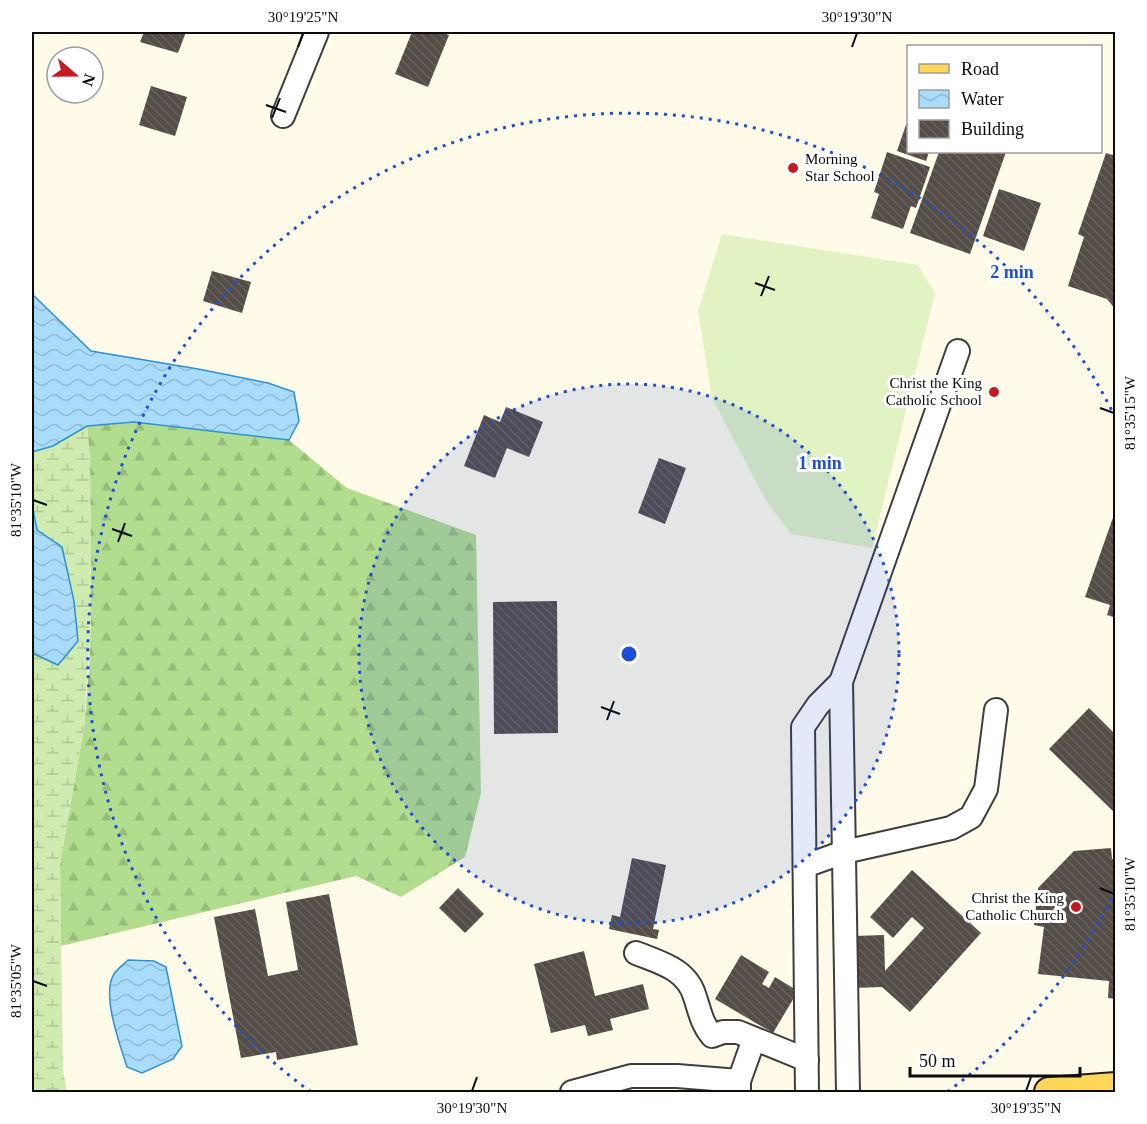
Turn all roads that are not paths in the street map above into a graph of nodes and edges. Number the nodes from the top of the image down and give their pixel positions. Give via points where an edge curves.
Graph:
1 (317, 32) edge
2 (283, 116) dead end
3 (958, 351) dead end
4 (841, 682) junction
5 (996, 711) dead end
6 (844, 852) junction
7 (805, 866) junction
8 (636, 953) dead end
9 (754, 1039) junction
10 (807, 1060) junction
11 (739, 1087) edge
12 (1116, 1087) edge
13 (572, 1092) edge
14 (807, 1092) edge
15 (848, 1092) edge
16 (1049, 1092) edge

1 - 2 street
3 - 4 street
4 - 6 street
4 - 7 street via 803,727
5 - 6 street via 986,789 972,816 951,828
6 - 7 street
6 - 15 street
7 - 10 street
8 - 9 street via 668,965 690,982 704,1026 712,1036 738,1032
9 - 10 street
9 - 11 street
10 - 14 street
11 - 13 street via 677,1076 631,1076
12 - 16 main road

